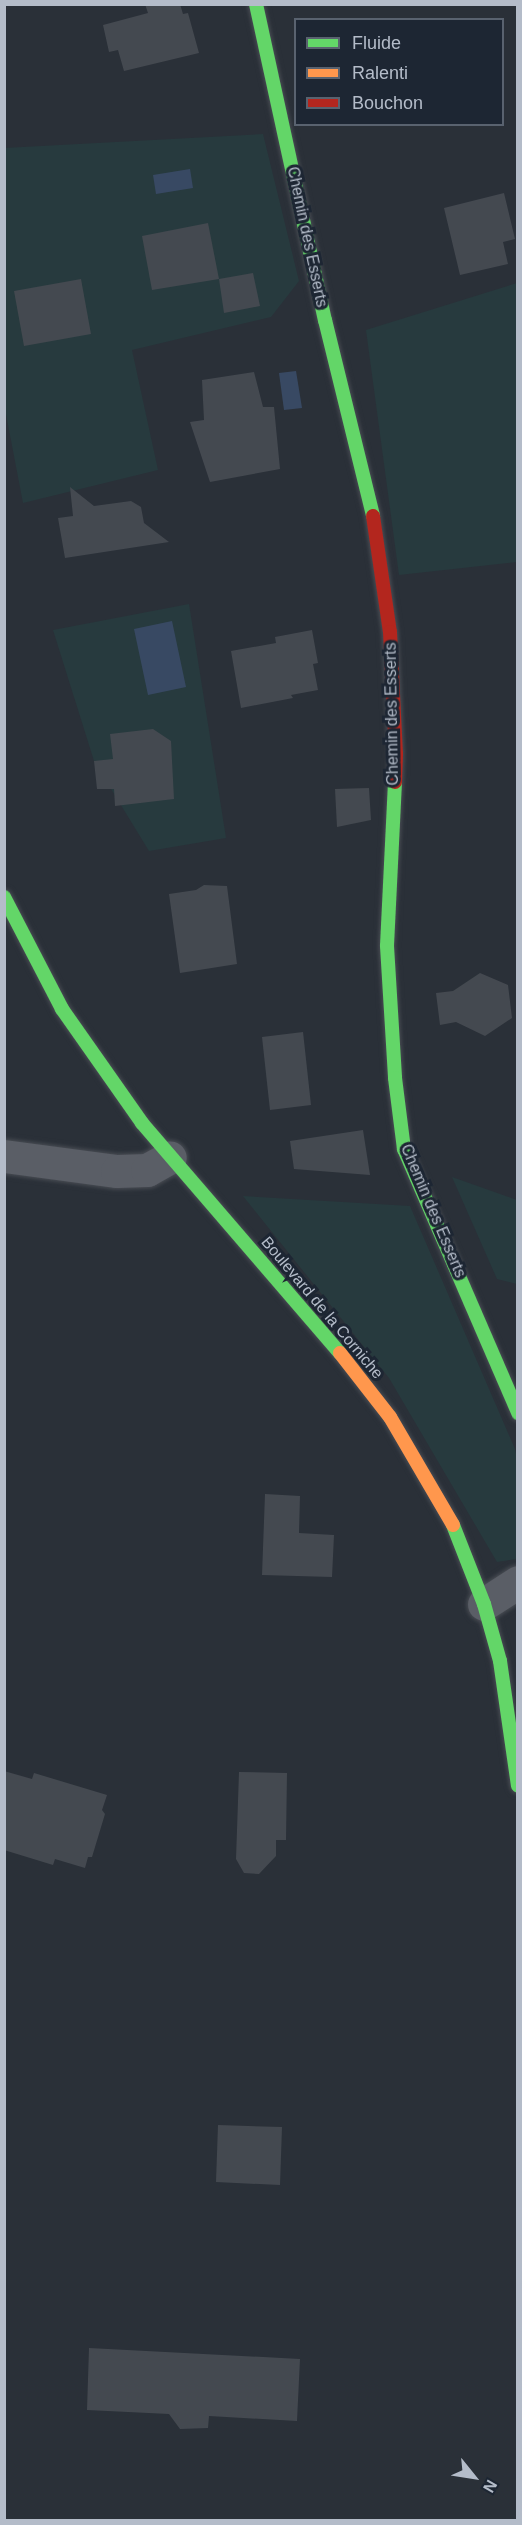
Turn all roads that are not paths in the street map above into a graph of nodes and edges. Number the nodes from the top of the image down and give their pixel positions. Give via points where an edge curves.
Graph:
1 (256, 4) edge
2 (4, 897) edge
3 (4, 1156) edge
4 (170, 1157) junction
5 (518, 1413) edge
6 (518, 1582) edge
7 (484, 1604) junction
8 (518, 1786) edge

1 - 5 street, Chemin des Esserts via 378,539 388,620 396,754 387,946 394,1078 404,1149
2 - 4 street, Boulevard de la Corniche via 62,1009
3 - 4 street via 117,1171 147,1170
4 - 7 street, Boulevard de la Corniche via 315,1323 390,1417 447,1513
6 - 7 street
7 - 8 street, Boulevard de la Corniche via 500,1661

